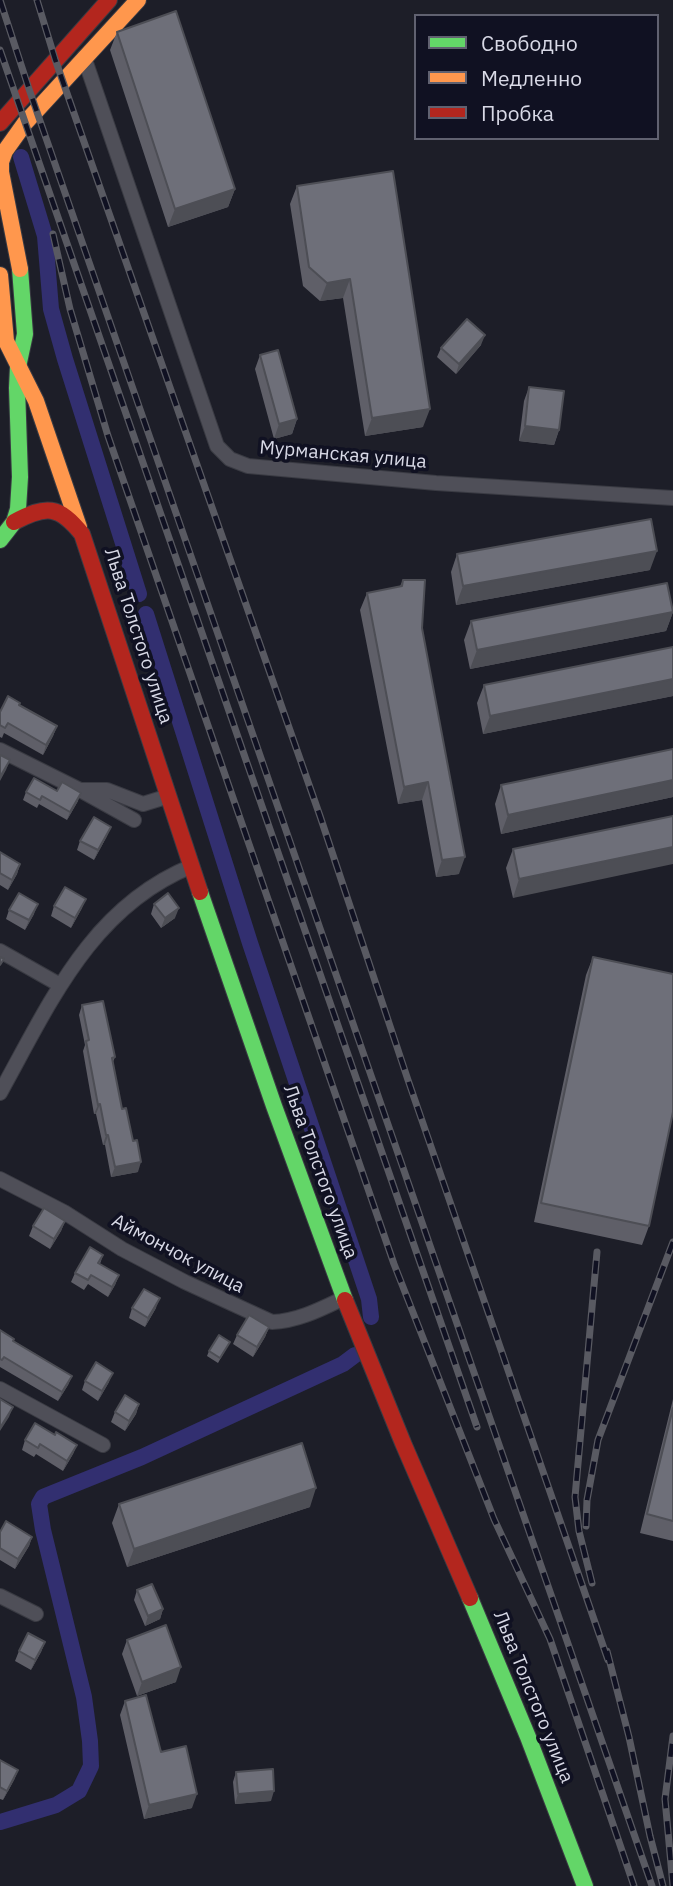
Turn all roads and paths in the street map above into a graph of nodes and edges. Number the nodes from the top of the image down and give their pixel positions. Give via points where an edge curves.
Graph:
1 (109, 0) edge
2 (138, 0) edge
3 (84, 57) junction
4 (0, 123) edge
5 (0, 275) edge
6 (18, 368) junction
7 (673, 498) edge
8 (14, 522) junction
9 (82, 534) junction
10 (0, 540) edge
11 (0, 750) edge
12 (80, 790) junction
13 (169, 796) junction
14 (134, 820) dead end
15 (192, 866) junction
16 (0, 951) edge
17 (60, 985) junction
18 (0, 1093) edge
19 (0, 1179) edge
20 (344, 1298) junction
21 (0, 1389) edge
22 (103, 1445) dead end
23 (0, 1596) edge
24 (36, 1614) dead end
25 (585, 1886) edge

1 - 4 main road
2 - 3 main road
3 - 6 main road via 14,138 1,162 22,280 25,334
3 - 7 street, Мурманская улица via 217,446 230,459 248,466 424,482
5 - 6 main road via 6,341
6 - 8 main road via 20,477
6 - 9 main road via 36,401
8 - 9 main road, Льва Толстого улица via 35,510 48,509 63,513
8 - 10 main road
9 - 13 main road, Льва Толстого улица
11 - 12 street
12 - 13 street via 107,790 143,804
12 - 14 street
13 - 15 main road, Льва Толстого улица
15 - 17 street via 151,887 109,921
15 - 20 main road, Льва Толстого улица via 266,1087
16 - 17 street
17 - 18 street
19 - 20 street, Аймончок улица via 122,1249 272,1322 298,1318
20 - 25 main road, Льва Толстого улица via 522,1722
21 - 22 street
23 - 24 street

